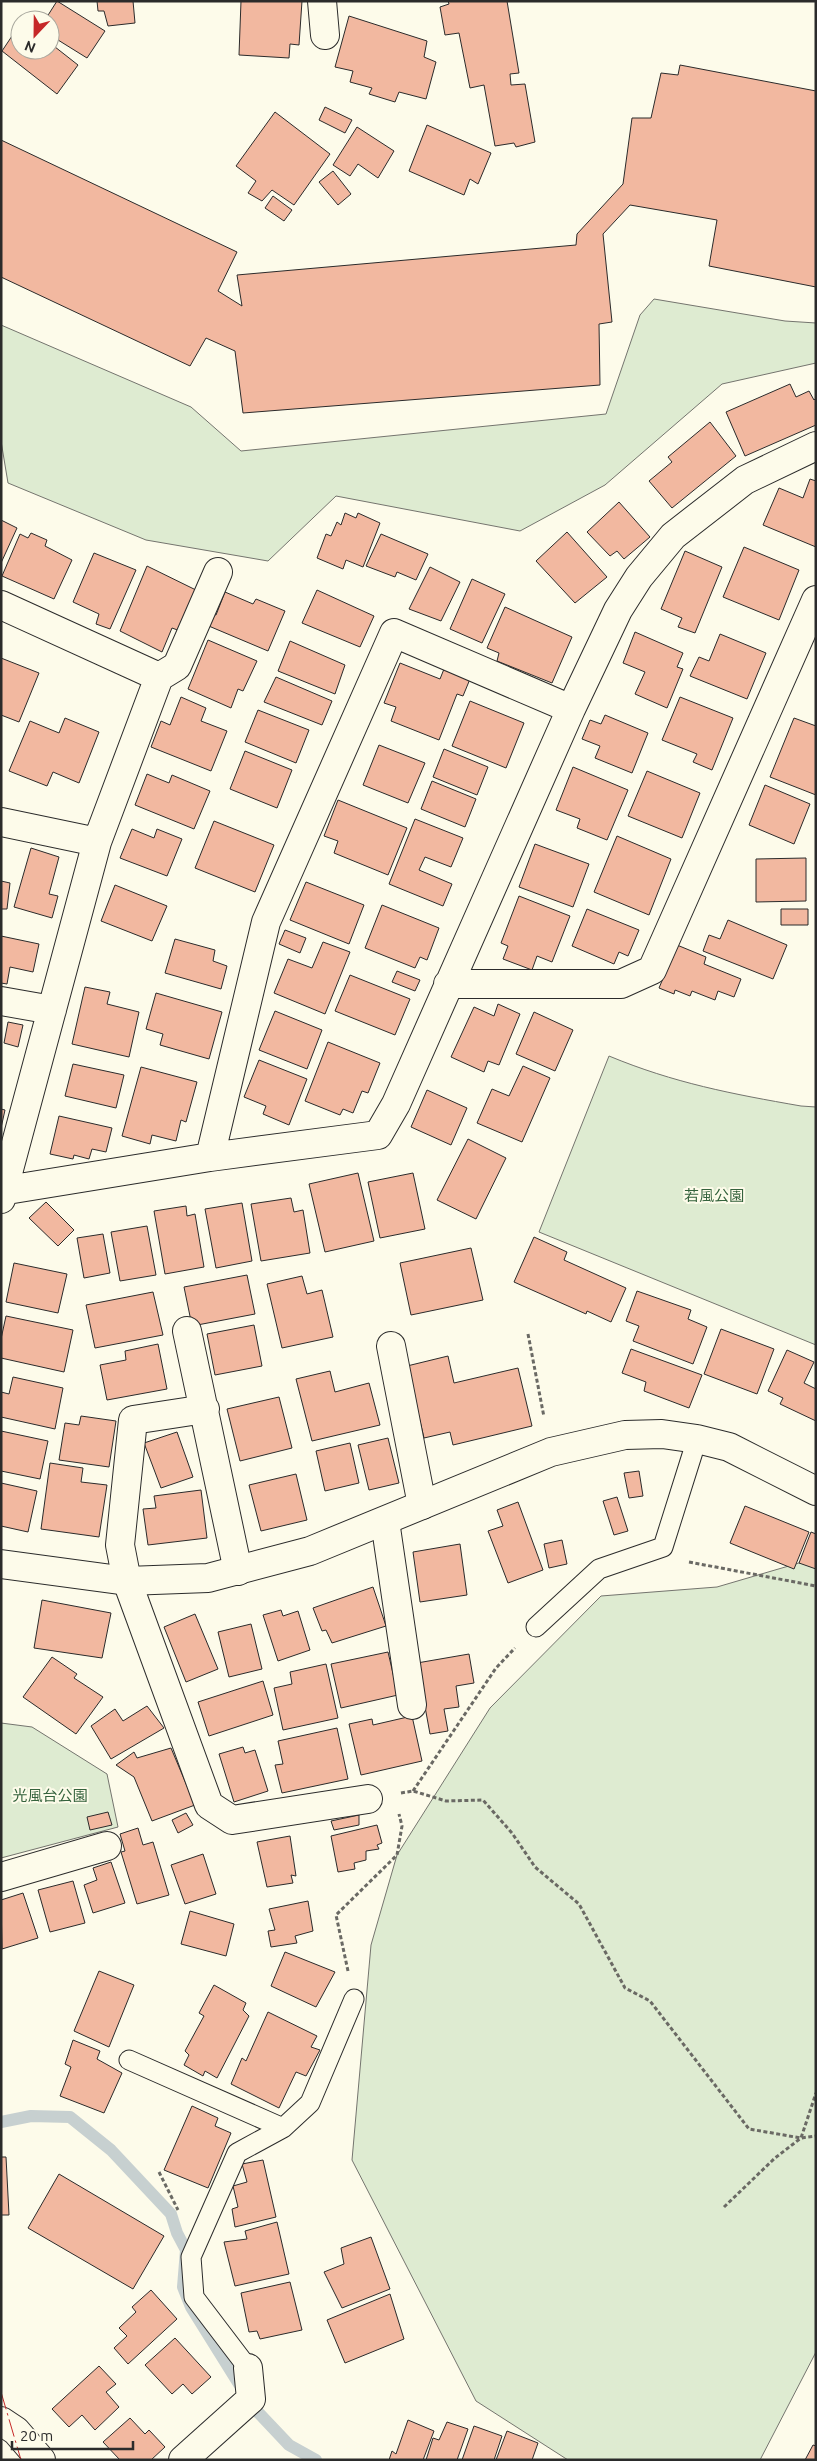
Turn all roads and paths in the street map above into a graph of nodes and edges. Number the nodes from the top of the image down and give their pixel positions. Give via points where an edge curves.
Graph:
1 (322, 1) edge
2 (325, 35) dead end
3 (816, 446) edge
4 (218, 572) dead end
5 (816, 600) edge
6 (1, 605) edge
7 (159, 677) junction
8 (571, 709) junction
9 (1, 822) edge
10 (97, 842) junction
11 (448, 984) junction
12 (1, 1000) edge
13 (52, 1010) junction
14 (210, 1157) junction
15 (2, 1194) edge
16 (188, 1331) dead end
17 (528, 1334) dead end
18 (391, 1346) dead end
19 (205, 1409) junction
20 (696, 1439) junction
21 (551, 1452) junction
22 (816, 1491) edge
23 (422, 1506) junction
24 (385, 1522) junction
25 (663, 1547) junction
26 (1, 1564) edge
27 (238, 1571) junction
28 (127, 1581) junction
29 (816, 1586) edge
30 (536, 1626) joint
31 (412, 1705) dead end
32 (368, 1799) dead end
33 (398, 1810) dead end
34 (107, 1846) dead end
35 (1, 1877) edge
36 (343, 1948) dead end
37 (354, 1999) dead end
38 (129, 2060) dead end
39 (816, 2093) edge
40 (283, 2128) junction
41 (816, 2136) edge
42 (802, 2138) junction
43 (724, 2207) dead end
44 (248, 2368) joint
45 (1, 2421) edge
46 (41, 2460) edge
47 (183, 2460) edge

1 - 2 street
3 - 8 street via 745,480 673,536 639,577 618,610
4 - 7 street via 177,666
5 - 11 street via 652,970 621,984
6 - 7 street
7 - 10 street
8 - 11 street
8 - 14 street via 394,633 266,922
9 - 10 street
10 - 13 street
11 - 14 street via 396,1104 378,1135
12 - 13 street
13 - 15 street
14 - 15 street
16 - 19 street
17 - 21 path
18 - 23 street
19 - 27 street
19 - 28 street via 133,1420 120,1545
20 - 21 street via 662,1434 625,1434
20 - 22 street via 729,1447
20 - 25 lane
21 - 23 street
23 - 24 street
24 - 27 street via 310,1552
24 - 31 street
25 - 29 path via 691,1563
25 - 30 lane via 599,1569
26 - 28 street
27 - 28 street via 208,1578
28 - 32 street via 209,1805 232,1820
30 - 42 path via 496,1668 413,1791 446,1801 483,1800 512,1833 535,1867 579,1904 625,1988 650,2001 749,2129
33 - 36 path via 402,1826 397,1855 336,1915
34 - 35 street
37 - 40 lane via 310,2103
38 - 40 lane
39 - 42 path
40 - 44 lane via 237,2154 191,2257 194,2297
41 - 42 path
42 - 43 path via 774,2158
44 - 47 street via 251,2400
45 - 46 street via 16,2431

